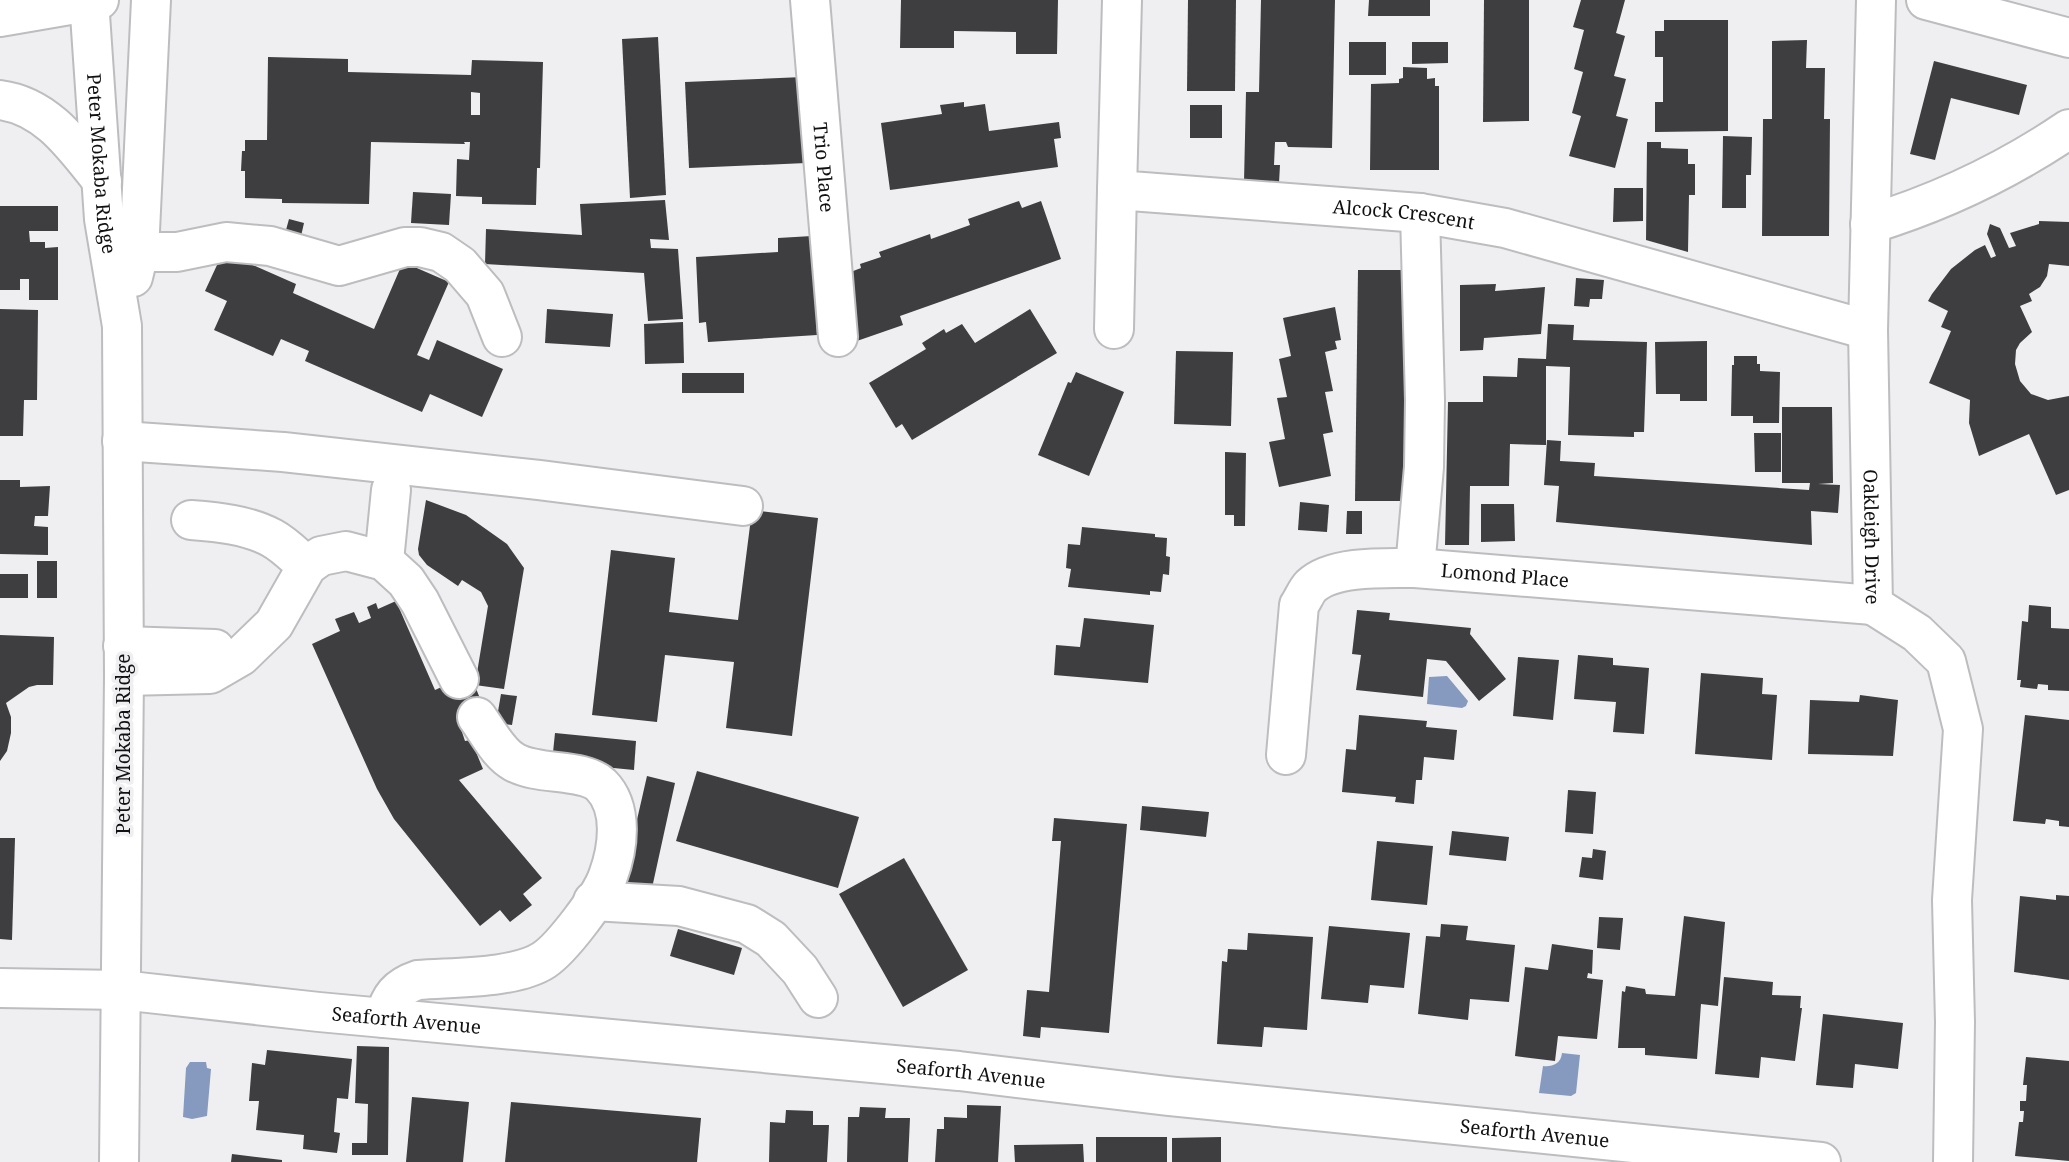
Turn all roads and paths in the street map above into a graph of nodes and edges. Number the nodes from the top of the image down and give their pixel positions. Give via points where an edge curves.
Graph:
1 (151, 0) edge
2 (810, 0) edge
3 (1122, 0) edge
4 (1876, 0) edge
5 (1926, 0) edge
6 (92, 1) edge
7 (0, 17) edge
8 (2069, 38) edge
9 (0, 100) edge
10 (2069, 129) edge
11 (102, 181) junction
12 (1117, 190) junction
13 (1420, 213) junction
14 (1870, 224) junction
15 (139, 252) junction
16 (122, 326) junction
17 (1114, 329) dead end
18 (1868, 330) junction
19 (502, 337) dead end
20 (838, 337) dead end
21 (122, 441) junction
22 (391, 490) dead end
23 (743, 506) dead end
24 (191, 520) dead end
25 (384, 561) junction
26 (307, 566) junction
27 (1415, 568) junction
28 (1874, 605) junction
29 (124, 661) junction
30 (459, 679) dead end
31 (477, 717) dead end
32 (1286, 755) dead end
33 (593, 901) junction
34 (0, 988) edge
35 (121, 989) junction
36 (818, 998) dead end
37 (384, 1018) junction
38 (119, 1162) edge
39 (1821, 1162) edge
40 (1952, 1162) edge

1 - 15 street, Peter Mokaba Ridge
2 - 20 street, Trio Place
3 - 12 street
4 - 14 street, Oakleigh Drive
5 - 8 street
6 - 7 street
6 - 11 street, Peter Mokaba Ridge
9 - 11 street via 36,111 56,126
10 - 14 street via 1994,174 1921,209
11 - 16 street, Peter Mokaba Ridge
12 - 13 street, Alcock Crescent
12 - 17 street
13 - 18 street, Alcock Crescent via 1505,228
13 - 27 street via 1425,400
14 - 18 street, Oakleigh Drive
15 - 16 street, Peter Mokaba Ridge
15 - 19 street via 177,252 226,242 270,246 339,266 420,247 441,252 460,265 485,294
16 - 21 street, Peter Mokaba Ridge
18 - 28 street, Oakleigh Drive
21 - 23 street via 296,453
21 - 29 street, Peter Mokaba Ridge
22 - 25 street
24 - 26 street via 260,533
25 - 26 street via 346,551 321,556
25 - 30 street via 420,602
26 - 29 street via 274,625 240,656 211,674
27 - 28 street, Lomond Place
27 - 32 street, Lomond Place via 1364,569 1330,576 1311,586 1300,605
28 - 40 street, Oakleigh Drive via 1917,633 1946,661 1963,729 1952,900
29 - 35 street, Peter Mokaba Ridge
31 - 33 street via 504,755 516,763 584,777 608,793 617,841 608,878
33 - 36 street via 679,906 747,925 771,939
33 - 37 street via 572,933 543,961 507,973 406,984 389,1001
34 - 35 street, Seaforth Avenue
35 - 37 street, Seaforth Avenue
35 - 38 street, Peter Mokaba Ridge
37 - 39 street, Seaforth Avenue via 945,1070

